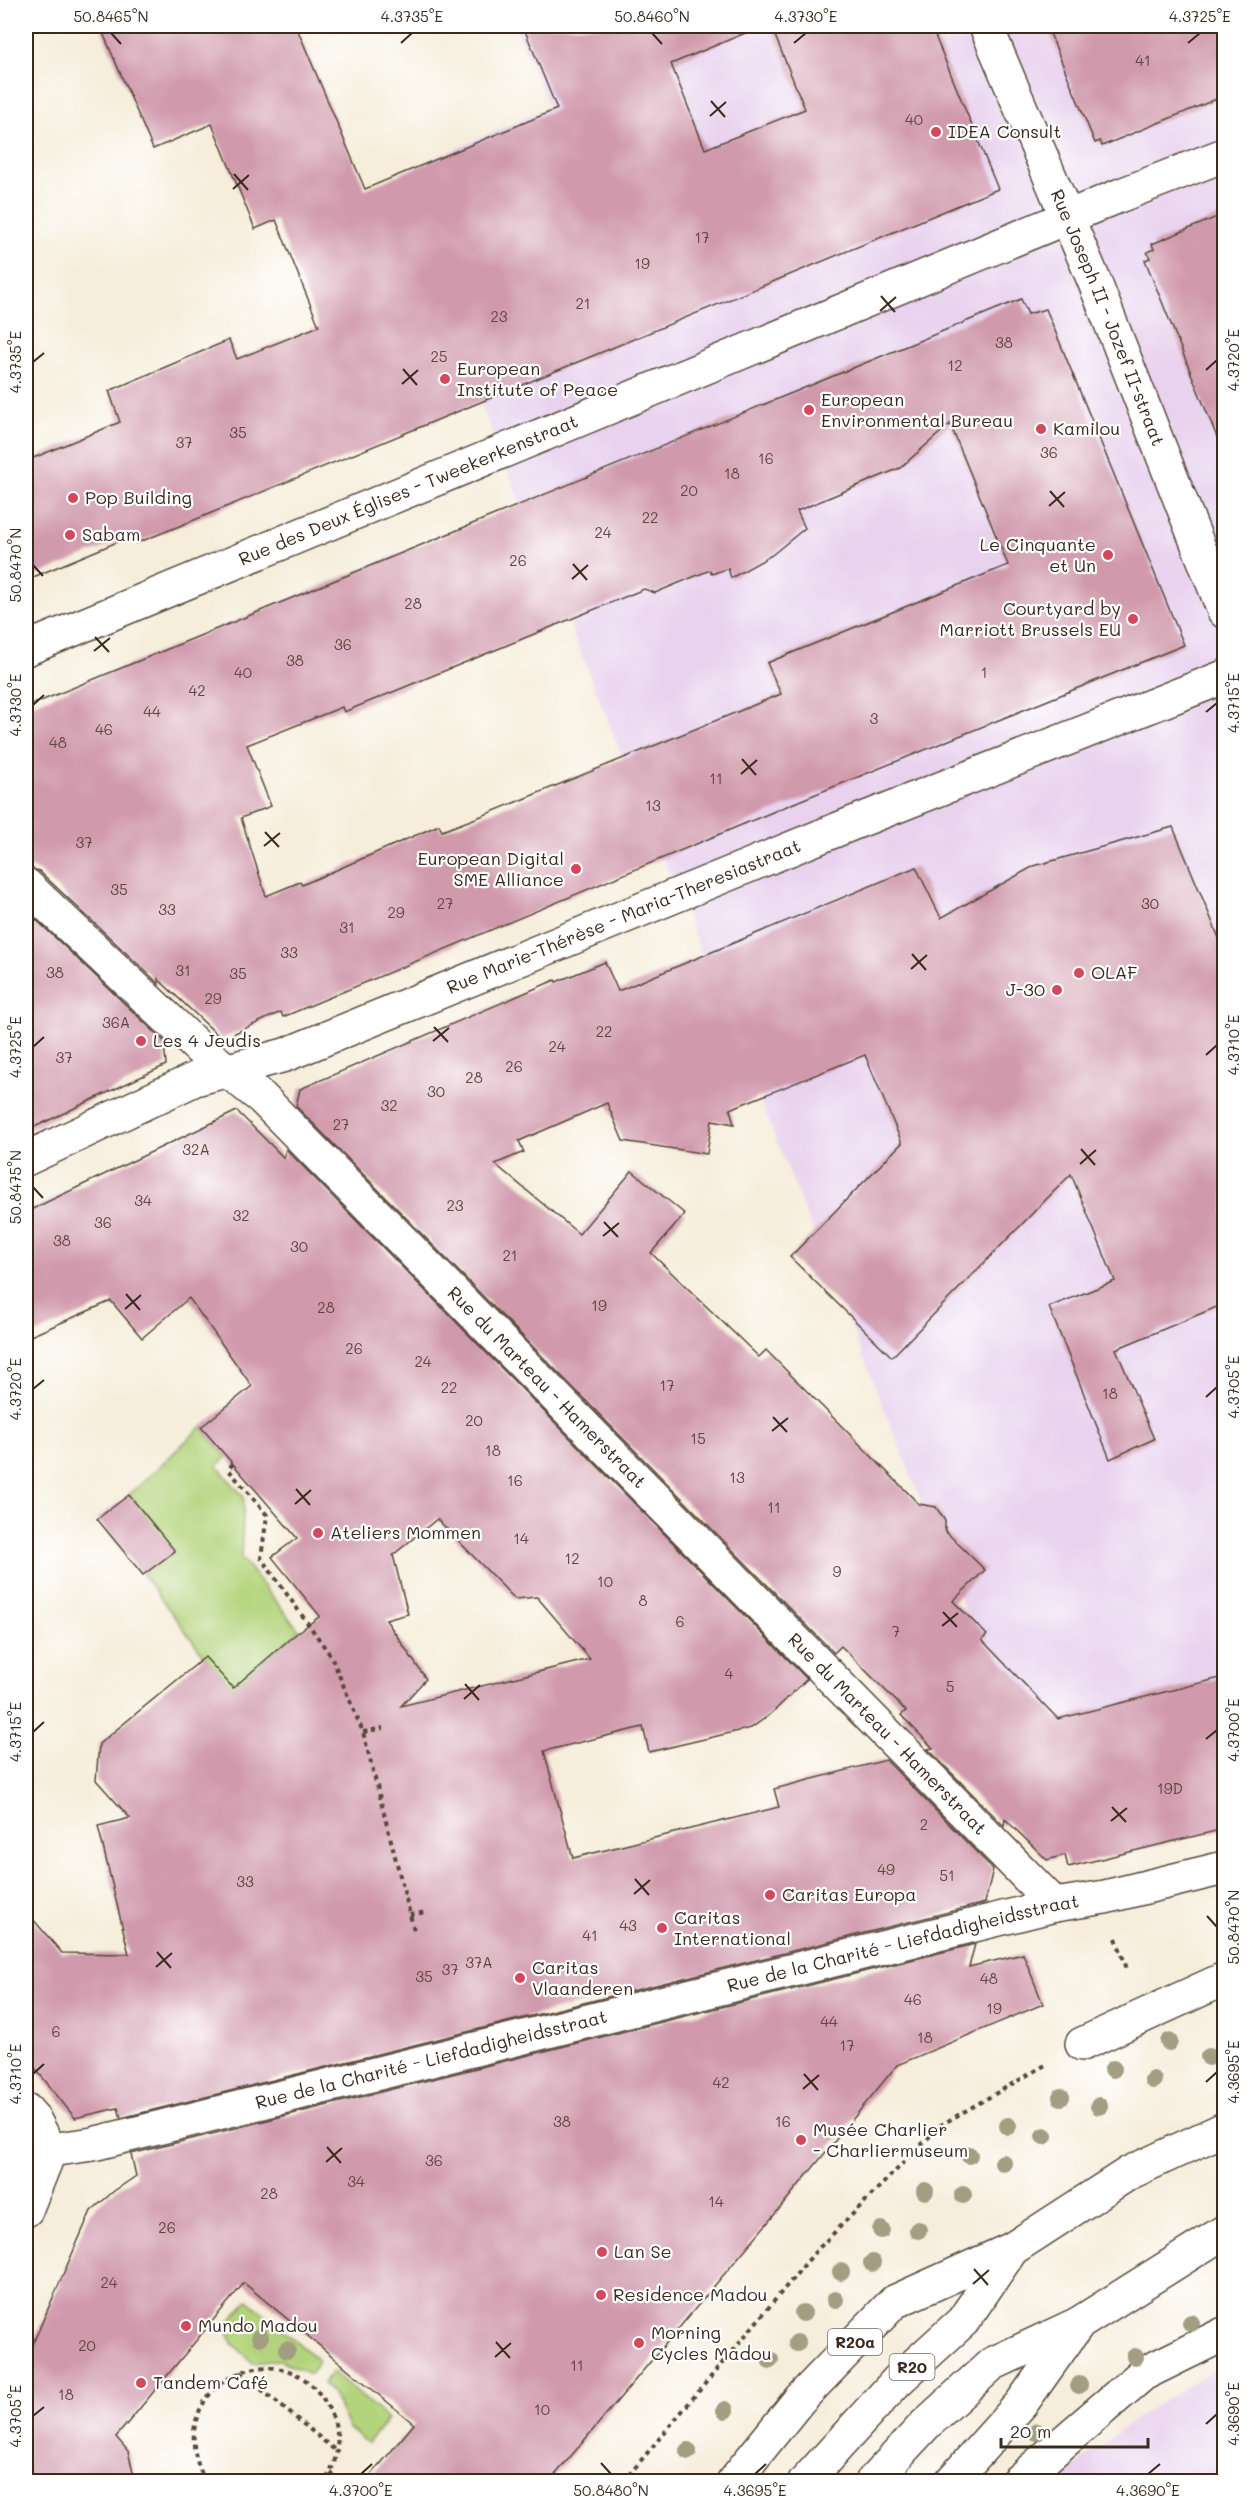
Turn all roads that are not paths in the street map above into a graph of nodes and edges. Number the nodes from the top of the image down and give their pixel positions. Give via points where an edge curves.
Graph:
1 (986, 26) edge
2 (1224, 154) edge
3 (1066, 219) junction
4 (1224, 611) edge
5 (26, 649) edge
6 (1224, 678) edge
7 (26, 885) edge
8 (227, 1070) junction
9 (26, 1160) edge
10 (1224, 1868) edge
11 (1055, 1905) junction
12 (1224, 1979) edge
13 (1082, 2044) road end
14 (26, 2110) edge
15 (1224, 2129) edge
16 (50, 2150) junction
17 (26, 2210) edge
18 (1224, 2232) edge
19 (1012, 2249) junction
20 (1078, 2324) junction
21 (1224, 2334) edge
22 (733, 2481) edge
23 (805, 2481) edge
24 (872, 2481) edge
25 (951, 2481) edge
26 (1017, 2481) edge

1 - 3 main road, Rue Joseph II - Jozef II-straat
2 - 3 main road, Rue des Deux Églises - Tweekerkenstraat
3 - 4 main road, Rue Joseph II - Jozef II-straat
3 - 5 main road, Rue des Deux Églises - Tweekerkenstraat
6 - 8 main road, Rue Marie-Thérèse - Maria-Theresiastraat via 851,824 285,1055
7 - 8 main road, Rue du Marteau - Hamerstraat
8 - 9 main road, Rue Marie-Thérèse - Maria-Theresiastraat via 195,1079
8 - 11 main road, Rue du Marteau - Hamerstraat via 262,1098
10 - 11 main road, Rue de la Charité - Liefdadigheidsstraat
11 - 16 main road, Rue de la Charité - Liefdadigheidsstraat via 93,2144
12 - 13 main road
14 - 16 main road
15 - 19 main road, R20 via 1129,2173
16 - 17 main road
18 - 20 main road, R20
19 - 22 main road, R20a via 894,2302 800,2399
19 - 23 main road, R20 via 963,2321 897,2381
20 - 24 main road, R20 via 992,2364 925,2425
20 - 25 main road via 1021,2404
21 - 26 main road via 1143,2374

